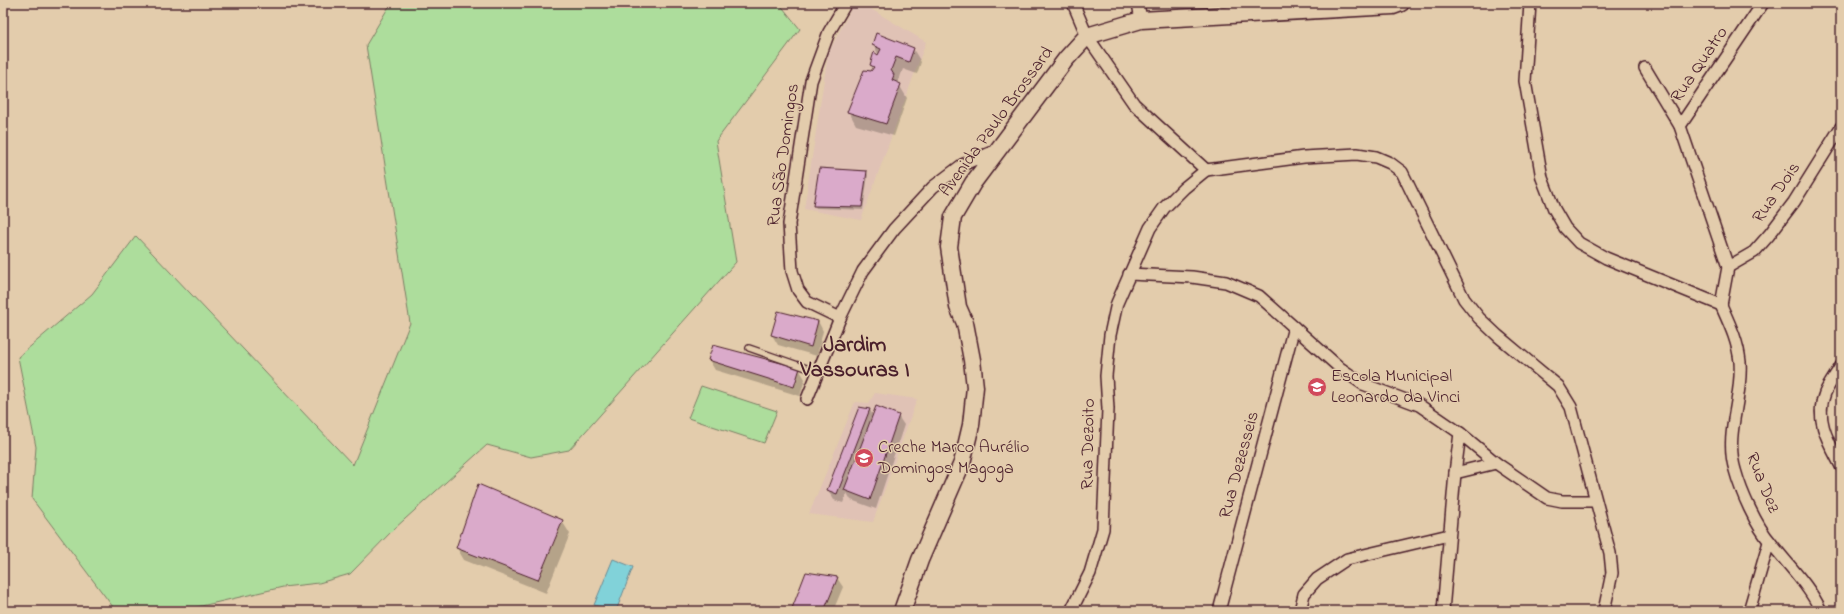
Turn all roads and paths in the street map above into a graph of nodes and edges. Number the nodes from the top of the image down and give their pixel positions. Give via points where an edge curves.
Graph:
1 (846, 3) edge
2 (1073, 3) edge
3 (1138, 3) edge
4 (1401, 3) edge
5 (1530, 3) edge
6 (1763, 3) edge
7 (1141, 20) junction
8 (1087, 36) junction
9 (1645, 68) dead end
10 (1680, 126) junction
11 (1841, 127) edge
12 (998, 150) junction
13 (1206, 170) junction
14 (1728, 267) junction
15 (1129, 274) junction
16 (1721, 305) junction
17 (840, 318) junction
18 (1294, 327) junction
19 (749, 348) dead end
20 (1841, 366) edge
21 (818, 372) junction
22 (807, 399) dead end
23 (1460, 433) junction
24 (1496, 463) junction
25 (1841, 466) edge
26 (1454, 473) junction
27 (1595, 501) junction
28 (1449, 535) junction
29 (1770, 542) junction
30 (902, 611) edge
31 (1071, 611) edge
32 (1219, 611) edge
33 (1300, 611) edge
34 (1443, 611) edge
35 (1604, 611) edge
36 (1749, 611) edge
37 (1822, 611) edge

1 - 17 street, Rua São Domingos via 830,32 811,81 789,224 792,271 798,290 807,302
2 - 8 street
3 - 7 street
4 - 7 main road via 1393,6
5 - 16 street via 1525,82 1542,178 1554,209 1565,228 1579,243 1606,258
6 - 10 street, Rua Quatro
7 - 8 main road
8 - 12 main road, Avenida Paulo Brossard via 1066,59
8 - 13 street via 1134,104
9 - 10 street
10 - 14 street
11 - 14 street, Rua Dois via 1794,202 1769,235 1754,252
12 - 17 street via 962,165 933,187 894,229 863,271
12 - 30 main road, Avenida Paulo Brossard via 973,183 954,217 949,247 958,307 965,323 972,360 975,387 971,425 962,463 920,560
13 - 15 street, Rua Dezoito via 1164,208 1150,228
13 - 27 street via 1304,157 1357,154 1376,157 1402,172 1464,299 1479,318 1558,386 1571,408
14 - 16 street
15 - 18 street via 1192,277 1226,282 1259,296
15 - 31 street, Rua Dezoito via 1117,303 1110,335 1106,376 1108,409 1103,529 1090,573
16 - 29 street, Rua Dez via 1735,337 1740,363 1730,449 1735,471 1752,512
17 - 21 street
18 - 23 street via 1340,368 1363,384 1419,405
18 - 32 street, Rua Dezesseis
19 - 21 lane
20 - 25 street via 1825,393 1821,420 1826,437
21 - 22 street
23 - 24 street
23 - 26 street
24 - 26 street
24 - 27 street via 1547,498 1562,501
26 - 28 street
27 - 35 street via 1610,553 1612,574
28 - 33 street via 1347,559 1317,579 1304,594
28 - 34 street
29 - 36 street
29 - 37 street, Rua Dez

